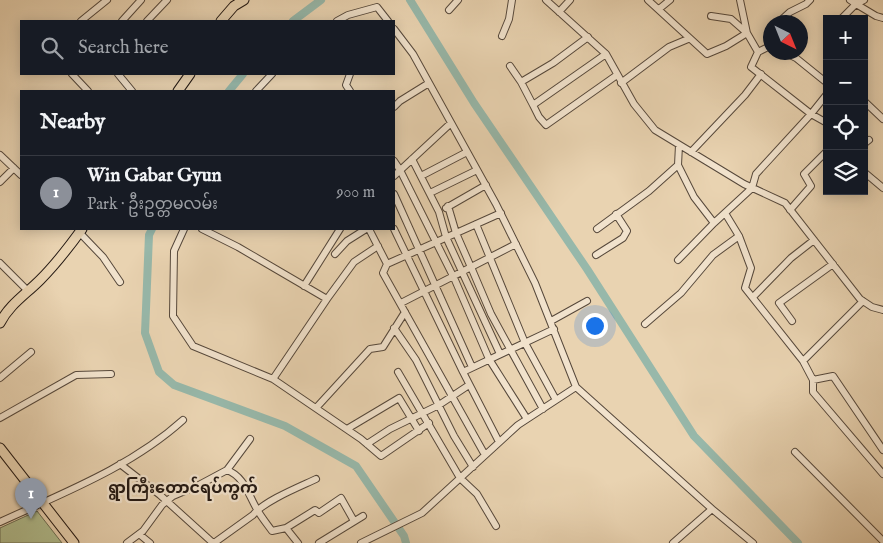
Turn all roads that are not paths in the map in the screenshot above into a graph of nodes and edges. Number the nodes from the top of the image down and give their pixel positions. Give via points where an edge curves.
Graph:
1 (108, 0) edge
2 (141, 0) edge
3 (244, 0) edge
4 (458, 0) edge
5 (512, 0) edge
6 (546, 0) edge
7 (570, 0) edge
8 (648, 0) edge
9 (670, 0) edge
10 (740, 0) edge
11 (810, 0) edge
12 (850, 0) edge
13 (864, 0) edge
14 (165, 1) edge
15 (858, 2) edge
16 (659, 9) junction
17 (449, 10) dead end
18 (559, 12) junction
19 (787, 15) edge
20 (845, 15) edge
21 (710, 16) dead end
22 (883, 18) edge
23 (83, 20) edge
24 (123, 20) edge
25 (148, 20) edge
26 (222, 20) edge
27 (339, 20) edge
28 (387, 20) edge
29 (395, 31) edge
30 (747, 33) junction
31 (502, 36) dead end
32 (588, 37) junction
33 (688, 39) junction
34 (763, 50) edge
35 (758, 52) junction
36 (606, 54) junction
37 (798, 60) edge
38 (510, 66) dead end
39 (761, 74) junction
40 (73, 75) edge
41 (119, 75) edge
42 (189, 75) edge
43 (271, 75) edge
44 (350, 75) edge
45 (617, 75) junction
46 (823, 80) edge
47 (521, 82) junction
48 (429, 83) junction
49 (622, 83) junction
50 (87, 90) edge
51 (131, 90) edge
52 (179, 90) edge
53 (257, 90) edge
54 (349, 90) edge
55 (823, 100) edge
56 (533, 105) junction
57 (868, 105) edge
58 (395, 106) edge
59 (811, 114) junction
60 (883, 119) edge
61 (823, 121) edge
62 (451, 123) junction
63 (679, 145) junction
64 (467, 152) junction
65 (691, 152) junction
66 (0, 155) edge
67 (823, 155) edge
68 (412, 159) junction
69 (395, 162) edge
70 (678, 164) junction
71 (14, 168) junction
72 (400, 170) junction
73 (477, 170) junction
74 (20, 174) edge
75 (395, 175) edge
76 (868, 175) edge
77 (421, 176) junction
78 (0, 182) edge
79 (486, 185) junction
80 (752, 188) junction
81 (883, 188) edge
82 (430, 193) junction
83 (395, 196) edge
84 (448, 206) junction
85 (790, 210) junction
86 (439, 212) junction
87 (501, 213) junction
88 (725, 213) junction
89 (616, 214) junction
90 (714, 222) junction
91 (476, 224) junction
92 (597, 229) dead end
93 (80, 230) edge
94 (184, 230) edge
95 (204, 230) edge
96 (339, 230) edge
97 (366, 230) edge
98 (369, 230) edge
99 (394, 230) edge
100 (456, 233) junction
101 (739, 236) junction
102 (446, 238) junction
103 (814, 240) junction
104 (435, 242) junction
105 (516, 244) junction
106 (378, 246) junction
107 (419, 250) junction
108 (335, 254) dead end
109 (407, 255) junction
110 (596, 255) dead end
111 (489, 258) junction
112 (678, 260) dead end
113 (0, 263) edge
114 (386, 264) junction
115 (832, 264) junction
116 (470, 266) junction
117 (462, 272) junction
118 (452, 276) junction
119 (120, 282) dead end
120 (304, 286) junction
121 (435, 286) junction
122 (28, 291) junction
123 (423, 291) junction
124 (753, 297) junction
125 (327, 299) junction
126 (587, 301) dead end
127 (863, 301) junction
128 (400, 303) junction
129 (881, 310) edge
130 (405, 312) junction
131 (1, 320) edge
132 (550, 321) junction
133 (792, 321) dead end
134 (645, 324) dead end
135 (394, 328) junction
136 (554, 329) junction
137 (525, 343) junction
138 (511, 349) junction
139 (31, 352) dead end
140 (500, 354) junction
141 (489, 359) junction
142 (803, 361) junction
143 (472, 367) junction
144 (398, 372) dead end
145 (463, 372) junction
146 (111, 374) dead end
147 (0, 378) edge
148 (273, 379) junction
149 (814, 380) junction
150 (470, 385) junction
151 (576, 387) junction
152 (453, 397) junction
153 (556, 400) junction
154 (439, 405) junction
155 (316, 408) junction
156 (543, 409) junction
157 (423, 413) junction
158 (0, 418) edge
159 (412, 419) junction
160 (528, 419) junction
161 (183, 420) dead end
162 (429, 423) junction
163 (347, 429) junction
164 (419, 430) junction
165 (250, 439) dead end
166 (499, 442) junction
167 (367, 444) junction
168 (0, 448) edge
169 (883, 450) edge
170 (795, 452) dead end
171 (485, 455) junction
172 (120, 464) junction
173 (473, 467) junction
174 (227, 470) junction
175 (883, 474) edge
176 (460, 478) junction
177 (316, 479) dead end
178 (166, 502) junction
179 (42, 503) junction
180 (712, 509) junction
181 (257, 510) junction
182 (363, 516) dead end
183 (354, 521) junction
184 (0, 522) edge
185 (496, 526) dead end
186 (286, 528) junction
187 (139, 534) junction
188 (883, 541) edge
189 (74, 543) edge
190 (127, 543) edge
191 (150, 543) edge
192 (214, 543) edge
193 (298, 543) edge
194 (319, 543) edge
195 (361, 543) edge
196 (673, 543) edge
197 (753, 543) edge

1 - 23 street
2 - 24 street
3 - 26 main road
4 - 17 street
5 - 31 street
6 - 18 street
7 - 18 street
8 - 16 street
9 - 16 street
10 - 30 street
11 - 19 street
12 - 15 street
13 - 15 street
14 - 25 street
15 - 20 street
15 - 22 street
16 - 33 street
18 - 32 street
21 - 30 street via 731,19
27 - 28 street via 377,7
29 - 48 street via 413,54
30 - 33 street via 707,54
30 - 35 street
32 - 36 street
32 - 47 street
33 - 49 street via 669,47
34 - 35 street
35 - 39 street via 751,66
36 - 45 street
36 - 56 street
37 - 46 street
38 - 47 street
39 - 59 street
39 - 65 street
40 - 50 street
41 - 51 street
42 - 52 main road
43 - 53 street
44 - 54 street via 346,85
45 - 49 street
45 - 56 street via 546,125
47 - 56 street
48 - 58 street
48 - 62 street
49 - 63 street via 634,104 656,130
55 - 59 street
57 - 60 street
59 - 61 street
59 - 80 street via 756,174
62 - 64 street
62 - 68 street
63 - 65 street
63 - 70 street
64 - 73 street
64 - 77 street
65 - 80 street
66 - 71 street
67 - 85 street via 804,174 811,186
68 - 72 street
68 - 77 street
69 - 72 street
70 - 89 street via 649,192
70 - 90 street via 694,197
71 - 74 street
71 - 78 street
72 - 75 street
72 - 104 street
73 - 79 street
73 - 82 street
76 - 81 street
77 - 82 street
79 - 84 street
79 - 87 street
80 - 85 street via 785,203
80 - 88 street
82 - 86 street
83 - 107 street
84 - 86 street
84 - 100 street
85 - 103 street
86 - 102 street
87 - 91 street
87 - 105 street
88 - 90 street
88 - 101 street
89 - 92 street
89 - 110 street via 627,231 623,238
90 - 112 street
91 - 100 street
91 - 111 street
93 - 119 street
93 - 122 main road
94 - 148 street via 174,251 173,316 193,346
95 - 120 street
96 - 120 street
97 - 108 street via 347,241
98 - 106 street
99 - 109 street
100 - 102 street
100 - 116 street
101 - 124 street via 751,268 746,288
101 - 134 street via 712,255 681,293
102 - 104 street
102 - 117 street
103 - 115 street
103 - 124 street via 791,258
104 - 107 street
104 - 118 street
105 - 111 street
105 - 132 street
106 - 114 street
106 - 125 street via 354,262
107 - 109 street
107 - 121 street
109 - 114 street
109 - 123 street
111 - 116 street
111 - 137 street
113 - 122 street
114 - 128 street via 382,273
115 - 127 street
115 - 133 street via 779,303
116 - 117 street
116 - 138 street
117 - 118 street
117 - 140 street
118 - 121 street
118 - 141 street
120 - 125 street
121 - 123 street
121 - 143 street
122 - 131 main road
123 - 128 street
123 - 145 street
124 - 142 street
125 - 148 street
126 - 132 street
127 - 129 street
127 - 142 street
128 - 130 street
130 - 135 street
130 - 152 street
132 - 136 street
135 - 154 street via 416,360
135 - 155 street via 383,347 370,349
136 - 137 street
136 - 151 street
137 - 138 street
137 - 153 street
138 - 140 street
138 - 156 street
139 - 147 street
140 - 141 street
141 - 143 street
141 - 160 street
142 - 149 street
143 - 145 street
144 - 157 street
145 - 150 street
146 - 158 street via 76,375
148 - 155 street
149 - 169 street via 833,376
149 - 175 street via 813,392
150 - 152 street
150 - 166 street
151 - 153 street
151 - 180 street
152 - 154 street
152 - 171 street
153 - 156 street
154 - 157 street
154 - 173 street
155 - 163 street
156 - 160 street
157 - 159 street
157 - 162 street
159 - 163 street via 398,398
159 - 164 street
159 - 167 street
160 - 166 street
161 - 172 street via 162,438
162 - 164 street
162 - 176 street
163 - 167 street
164 - 167 street via 381,456
165 - 174 street
166 - 171 street
168 - 179 main road
170 - 188 street
171 - 173 street
172 - 178 street
172 - 179 street
173 - 176 street
174 - 178 street
174 - 181 street via 235,473 247,488
176 - 185 street via 478,494
176 - 195 street via 422,513
177 - 181 street
178 - 187 street
178 - 192 street
179 - 184 street
179 - 189 main road
180 - 196 street
180 - 197 street
181 - 186 street via 272,531
181 - 192 street
182 - 183 street
183 - 186 street via 340,498 319,513 315,510
183 - 194 street
186 - 193 street
187 - 190 street
187 - 191 street

